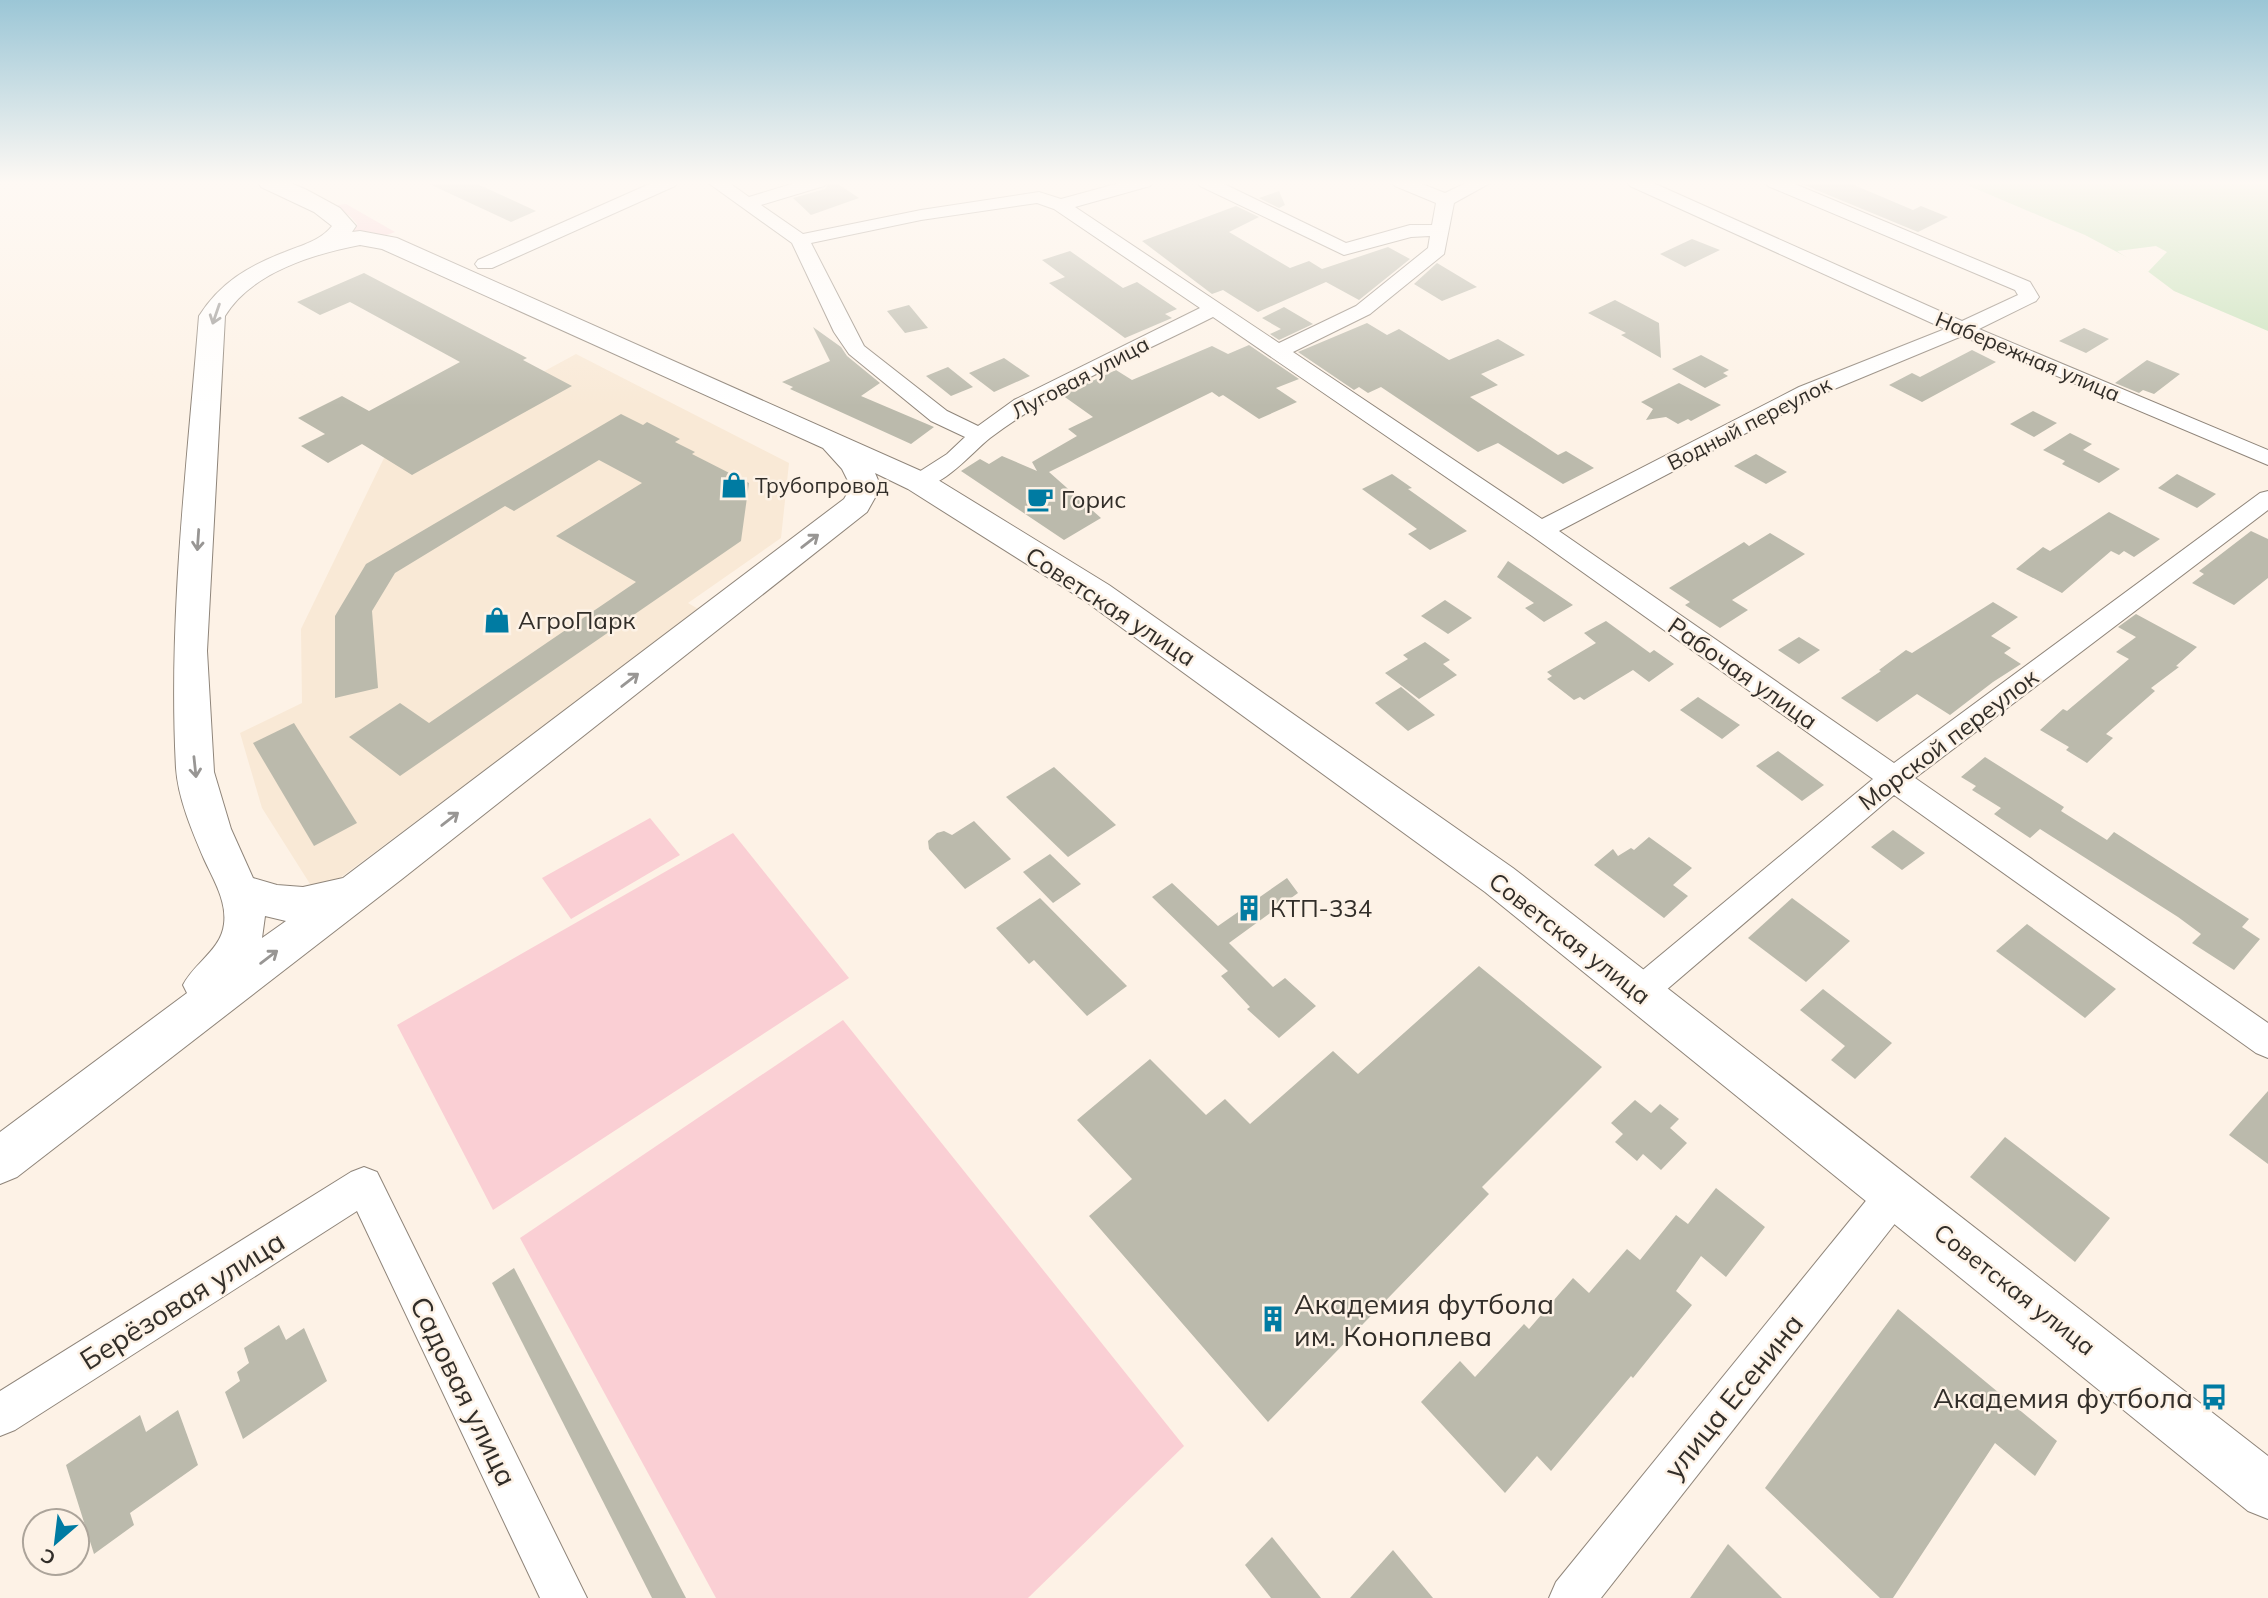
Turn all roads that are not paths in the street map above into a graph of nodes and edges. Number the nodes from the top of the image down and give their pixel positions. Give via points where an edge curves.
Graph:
1 (280, 257) edge
2 (419, 257) edge
3 (449, 257) edge
4 (502, 257) edge
5 (808, 257) edge
6 (1136, 257) edge
7 (1429, 257) edge
8 (1801, 257) edge
9 (1953, 257) edge
10 (485, 264) dead end
11 (535, 307) junction
12 (1214, 309) junction
13 (1962, 329) junction
14 (1277, 352) junction
15 (980, 435) junction
16 (833, 442) junction
17 (2268, 458) edge
18 (919, 482) junction
19 (2268, 498) edge
20 (954, 503) junction
21 (856, 505) junction
22 (1541, 530) junction
23 (1893, 779) junction
24 (388, 867) junction
25 (239, 890) junction
26 (1639, 993) junction
27 (2268, 1042) edge
28 (0, 1159) edge
29 (364, 1185) joint
30 (1895, 1194) junction
31 (0, 1415) edge
32 (2268, 1490) edge
33 (564, 1598) edge
34 (1572, 1598) edge

1 -> 25 main road via 229,293 212,316 190,651 195,772 211,829
2 - 11 main road
3 - 11 main road
4 - 10 street
5 - 15 street via 856,350 939,416
6 - 12 street, Рабочая улица
7 - 14 street via 1363,310
8 - 13 street, Набережная улица
9 - 13 street, Водный переулок via 2023,286 2029,296
11 - 16 main road, Советская улица
12 - 14 street, Рабочая улица
12 - 15 street, Луговая улица via 1050,389
13 - 17 street, Набережная улица
13 - 22 street, Водный переулок via 1807,392
14 - 22 street, Рабочая улица
15 - 18 street, Луговая улица via 955,459
16 - 18 main road, Советская улица
16 - 21 main road via 862,474 866,487
18 - 20 main road, Советская улица
19 - 23 street, Морской переулок
20 - 21 main road via 904,494
20 - 26 main road, Советская улица via 1097,593 1227,684 1499,880
24 -> 21 main road
22 - 23 street, Рабочая улица
23 - 26 street, Морской переулок
23 - 27 street, Рабочая улица
24 - 25 main road via 332,899 313,904 279,903
28 -> 24 main road
25 - 28 main road via 245,924 240,943 225,966
26 - 30 main road, Советская улица
29 - 31 street, Берёзовая улица
29 - 33 street, Садовая улица
30 - 32 main road, Советская улица
30 - 34 street, улица Есенина

